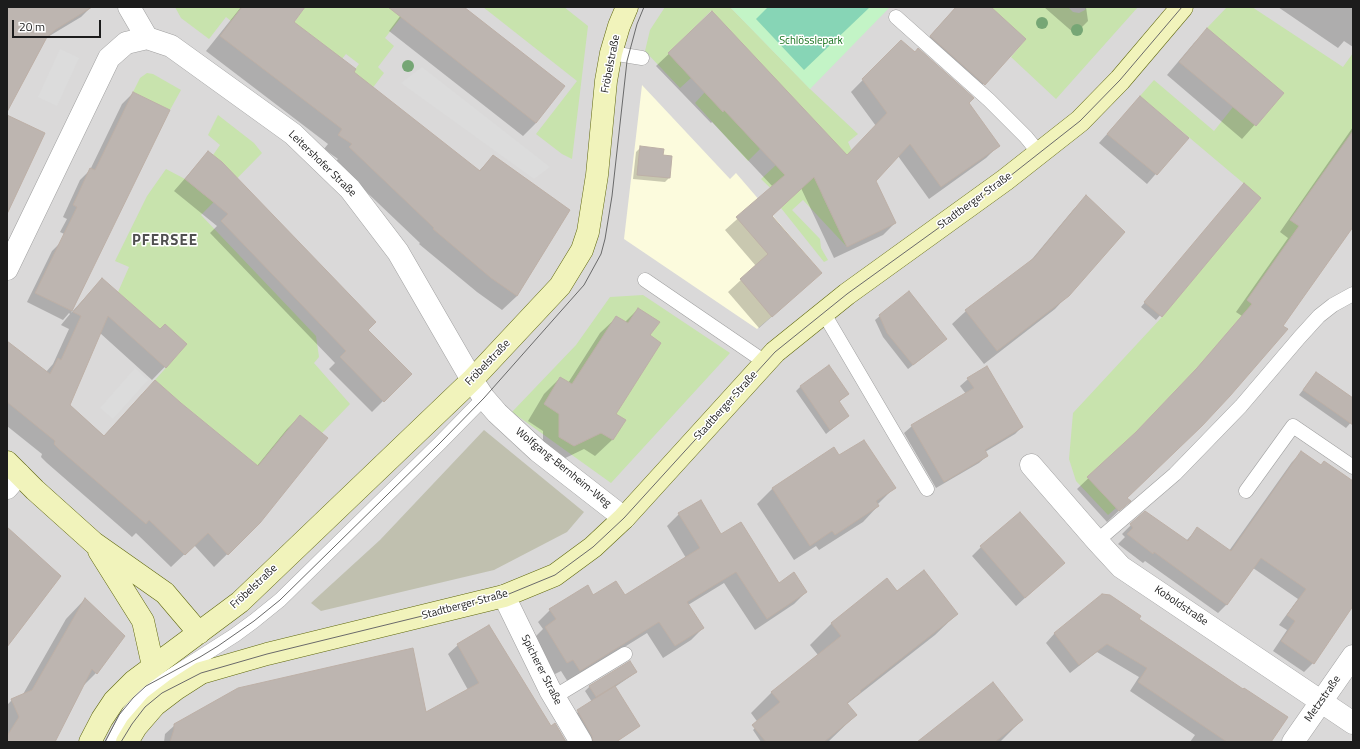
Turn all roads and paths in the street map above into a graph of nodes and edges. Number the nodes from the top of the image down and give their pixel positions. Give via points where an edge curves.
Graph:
1 (129, 7) edge
2 (627, 7) edge
3 (1182, 7) edge
4 (896, 17) dead end
5 (147, 38) junction
6 (611, 53) junction
7 (642, 58) dead end
8 (1039, 153) junction
9 (7, 269) edge
10 (645, 280) dead end
11 (1353, 294) edge
12 (823, 312) junction
13 (765, 362) junction
14 (472, 380) junction
15 (484, 398) junction
16 (1031, 465) dead end
17 (1353, 467) edge
18 (11, 474) edge
19 (927, 489) dead end
20 (1246, 491) dead end
21 (624, 518) junction
22 (1097, 541) junction
23 (94, 543) junction
24 (504, 596) junction
25 (199, 633) junction
26 (625, 654) dead end
27 (1353, 656) edge
28 (201, 665) junction
29 (153, 666) junction
30 (554, 697) junction
31 (1322, 701) junction
32 (1353, 723) edge
33 (90, 742) edge
34 (113, 742) edge
35 (127, 742) edge
36 (581, 742) edge
37 (1293, 742) edge

1 - 5 street
2 - 6 street, Fröbelstraße
3 - 8 street, Stadtberger Straße via 1120,80 1080,121
4 - 8 lane via 989,100
5 - 9 street via 126,43 108,58
5 - 14 street, Leitershofer Straße via 171,46 293,134 350,189 398,252
6 - 7 lane
6 - 14 street, Fröbelstraße via 597,175 587,236 582,250 560,286
8 - 12 street, Stadtberger Straße
10 - 13 lane
11 - 22 lane via 1319,316 1241,406 1175,474
12 - 13 street, Stadtberger Straße
12 - 19 lane
13 - 21 street, Stadtberger Straße
14 - 15 street, Wolfgang-Bernheim-Weg
14 - 25 street, Fröbelstraße via 240,602
15 - 21 street, Wolfgang-Bernheim-Weg via 538,451
15 - 28 lane via 280,600
16 - 22 street, Koboldstraße
17 - 20 lane via 1293,426
18 - 23 street
21 - 24 street, Stadtberger Straße via 593,547 555,575
22 - 31 street, Koboldstraße via 1121,567
23 - 25 street via 165,593
23 - 29 street via 143,621
24 - 28 street, Stadtberger Straße via 267,654
24 - 30 street, Spicherer Straße
25 - 28 lane
25 - 29 street, Fröbelstraße
26 - 30 lane
27 - 31 street, Metzstraße
28 - 34 lane via 152,688 129,712
28 - 35 street, Stadtberger Straße via 155,705 136,726
29 - 33 street, Fröbelstraße via 114,701
30 - 36 street, Spicherer Straße
31 - 32 street, Koboldstraße
31 - 37 street, Metzstraße

